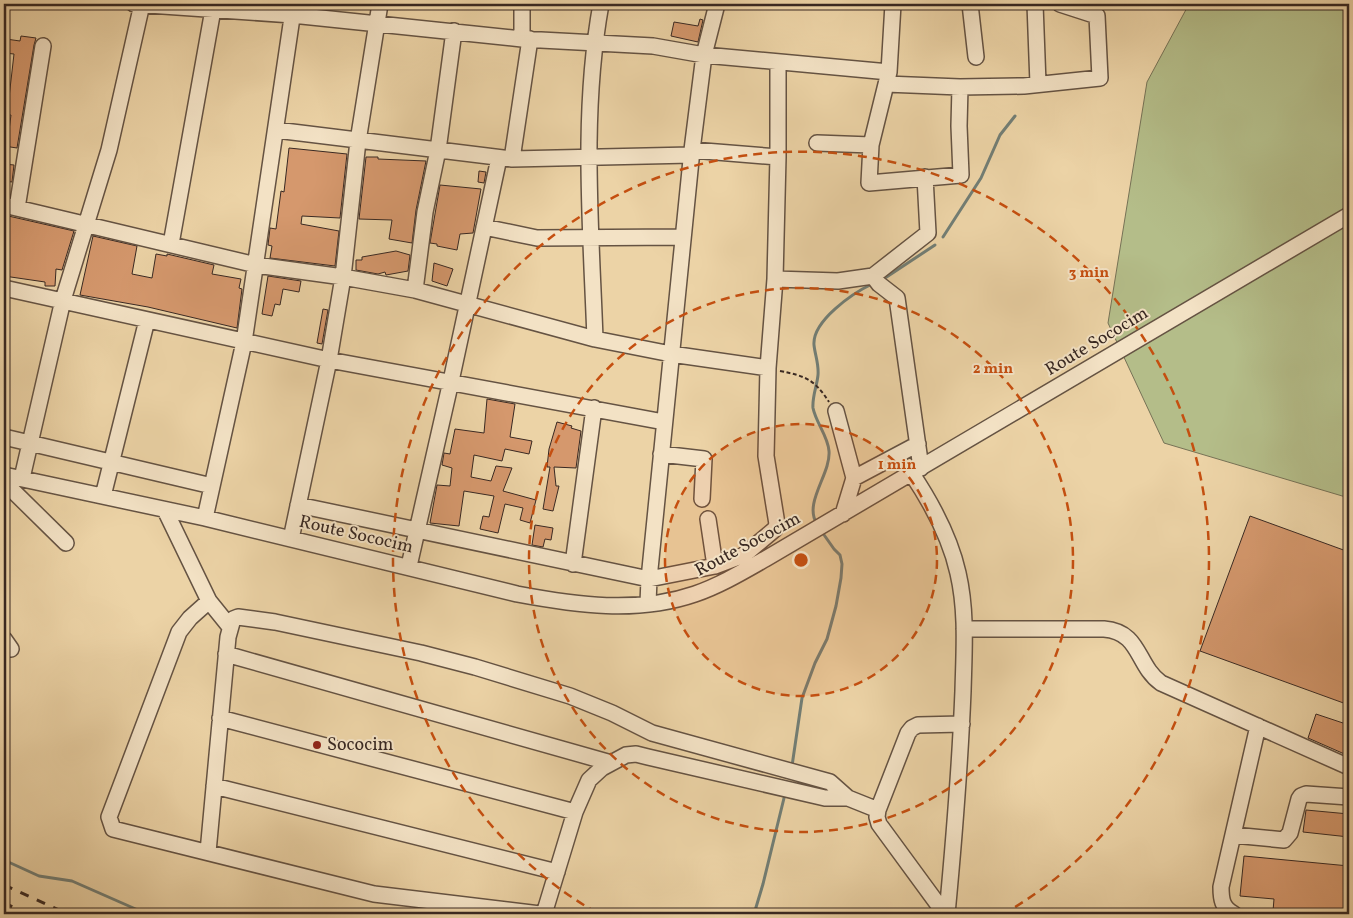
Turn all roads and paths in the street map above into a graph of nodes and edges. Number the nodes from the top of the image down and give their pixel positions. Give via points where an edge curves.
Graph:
1 (140, 4) edge
2 (380, 4) edge
3 (522, 4) edge
4 (601, 4) edge
5 (717, 4) edge
6 (893, 4) edge
7 (970, 4) edge
8 (1035, 4) edge
9 (1060, 4) edge
10 (214, 7) edge
11 (293, 9) edge
12 (377, 23) junction
13 (454, 31) junction
14 (526, 39) junction
15 (594, 42) junction
16 (42, 46) dead end
17 (704, 55) junction
18 (976, 57) dead end
19 (778, 63) junction
20 (888, 78) junction
21 (1038, 84) junction
22 (960, 87) junction
23 (276, 130) junction
24 (358, 140) junction
25 (817, 143) dead end
26 (870, 145) junction
27 (438, 150) junction
28 (691, 153) junction
29 (778, 157) junction
30 (506, 158) junction
31 (589, 158) junction
32 (925, 177) junction
33 (10, 206) edge
34 (1349, 215) edge
35 (87, 224) junction
36 (484, 227) junction
37 (683, 237) junction
38 (592, 239) junction
39 (171, 244) junction
40 (256, 265) junction
41 (873, 276) junction
42 (343, 277) junction
43 (775, 279) junction
44 (4, 288) edge
45 (415, 290) junction
46 (63, 300) junction
47 (468, 304) junction
48 (147, 320) junction
49 (595, 339) junction
50 (244, 342) junction
51 (671, 354) junction
52 (329, 360) junction
53 (768, 368) junction
54 (451, 382) junction
55 (594, 408) junction
56 (836, 411) joint
57 (664, 422) junction
58 (4, 437) edge
59 (30, 444) junction
60 (918, 444) junction
61 (661, 454) junction
62 (112, 463) junction
63 (916, 471) junction
64 (4, 475) edge
65 (22, 478) junction
66 (854, 478) junction
67 (4, 482) edge
68 (212, 486) junction
69 (103, 496) junction
70 (702, 499) dead end
71 (298, 505) junction
72 (165, 510) junction
73 (843, 514) junction
74 (205, 518) junction
75 (708, 519) dead end
76 (417, 530) junction
77 (291, 539) junction
78 (66, 543) dead end
79 (573, 564) junction
80 (409, 566) junction
81 (715, 566) junction
82 (649, 579) junction
83 (208, 601) junction
84 (648, 603) junction
85 (230, 627) junction
86 (964, 628) junction
87 (226, 654) junction
88 (220, 718) junction
89 (962, 724) junction
90 (1258, 726) junction
91 (652, 733) junction
92 (648, 757) junction
93 (746, 760) junction
94 (611, 763) junction
95 (1349, 767) edge
96 (741, 779) junction
97 (214, 786) junction
98 (1349, 797) edge
99 (848, 798) junction
100 (878, 810) junction
101 (576, 812) junction
102 (1233, 835) junction
103 (208, 852) junction
104 (556, 872) junction
105 (540, 914) edge
106 (544, 914) edge
107 (946, 914) edge
108 (1234, 914) edge

1 - 10 street
1 - 35 street via 109,150
2 - 12 street
3 - 14 street
4 - 15 street
5 - 17 street
6 - 20 street
7 - 18 street
8 - 21 street
9 - 21 street via 1097,16 1102,76 1099,79
10 - 11 street
10 - 39 street
11 - 12 street
11 - 23 street
12 - 13 street
12 - 24 street
13 - 14 street
13 - 27 street
14 - 15 street
14 - 30 street
15 - 17 street via 653,46
15 - 31 street
16 - 33 street
17 - 19 street
17 - 28 street
19 - 20 street
19 - 29 street
20 - 22 street
20 - 26 street
21 - 22 street
22 - 32 street via 961,175
23 - 24 street
23 - 40 street
24 - 27 street
24 - 42 street
25 - 26 street
26 - 32 street via 869,183
27 - 30 street
27 - 45 street via 425,212
28 - 29 street
28 - 31 street
28 - 37 street
29 - 43 street
30 - 31 street
30 - 36 street
31 - 38 street
32 - 41 street via 928,233
33 - 35 street
34 - 63 street, Route Sococim
35 - 39 street
35 - 46 street
36 - 38 street via 537,238
36 - 47 street
37 - 38 street
37 - 51 street
38 - 49 street
39 - 40 street
40 - 42 street
40 - 50 street
41 - 43 street via 838,281
41 - 60 street via 897,298
42 - 45 street
42 - 52 street
43 - 53 street
44 - 46 street
45 - 47 street
46 - 48 street
46 - 59 street
47 - 49 street
47 - 54 street
48 - 50 street
48 - 62 street
49 - 51 street
50 - 52 street
50 - 68 street
51 - 53 street
51 - 57 street
52 - 54 street
52 - 71 street
53 - 56 path via 796,374 816,384
53 - 81 street via 766,456 777,527 744,555
54 - 55 street
54 - 76 street
55 - 57 street
55 - 79 street
56 - 66 street
57 - 61 street
58 - 59 street
59 - 62 street
59 - 65 street
60 - 63 street
60 - 66 street
61 - 70 street via 704,458
61 - 82 street
62 - 68 street
62 - 69 street
63 - 73 street, Route Sococim
63 - 86 street via 950,546 960,582
64 - 65 street, Route Sococim
65 - 69 street, Route Sococim
66 - 73 street
67 - 78 street
68 - 74 street
69 - 72 street, Route Sococim
71 - 76 street
71 - 77 street
72 - 74 street, Route Sococim
72 - 83 street
73 - 84 street, Route Sococim via 708,589 679,599
74 - 77 street, Route Sococim
75 - 81 street
76 - 79 street
76 - 80 street
77 - 80 street, Route Sococim
79 - 82 street
80 - 84 street, Route Sococim via 548,600 600,606
81 - 82 street
82 - 84 street
83 - 85 street
83 - 103 street via 179,632 109,817 113,829
85 - 87 street
85 - 91 street via 236,617 258,620 439,658 570,696
86 - 89 street
86 - 90 street via 1104,629 1121,632 1161,683
87 - 88 street
87 - 94 street
88 - 97 street
88 - 101 street
89 - 100 street via 912,728
89 - 107 street
90 - 95 street
90 - 102 street
91 - 92 street
91 - 93 street
92 - 94 street via 636,754
92 - 96 street
93 - 96 street
93 - 99 street via 830,782
94 - 101 street via 589,780
96 - 99 street via 825,798
97 - 103 street
97 - 104 street
98 - 102 street via 1301,796 1290,834 1284,840
99 - 100 street
100 - 107 street via 879,824
101 - 104 street
102 - 108 street via 1221,887 1222,901
103 - 105 street via 374,894
104 - 106 street

